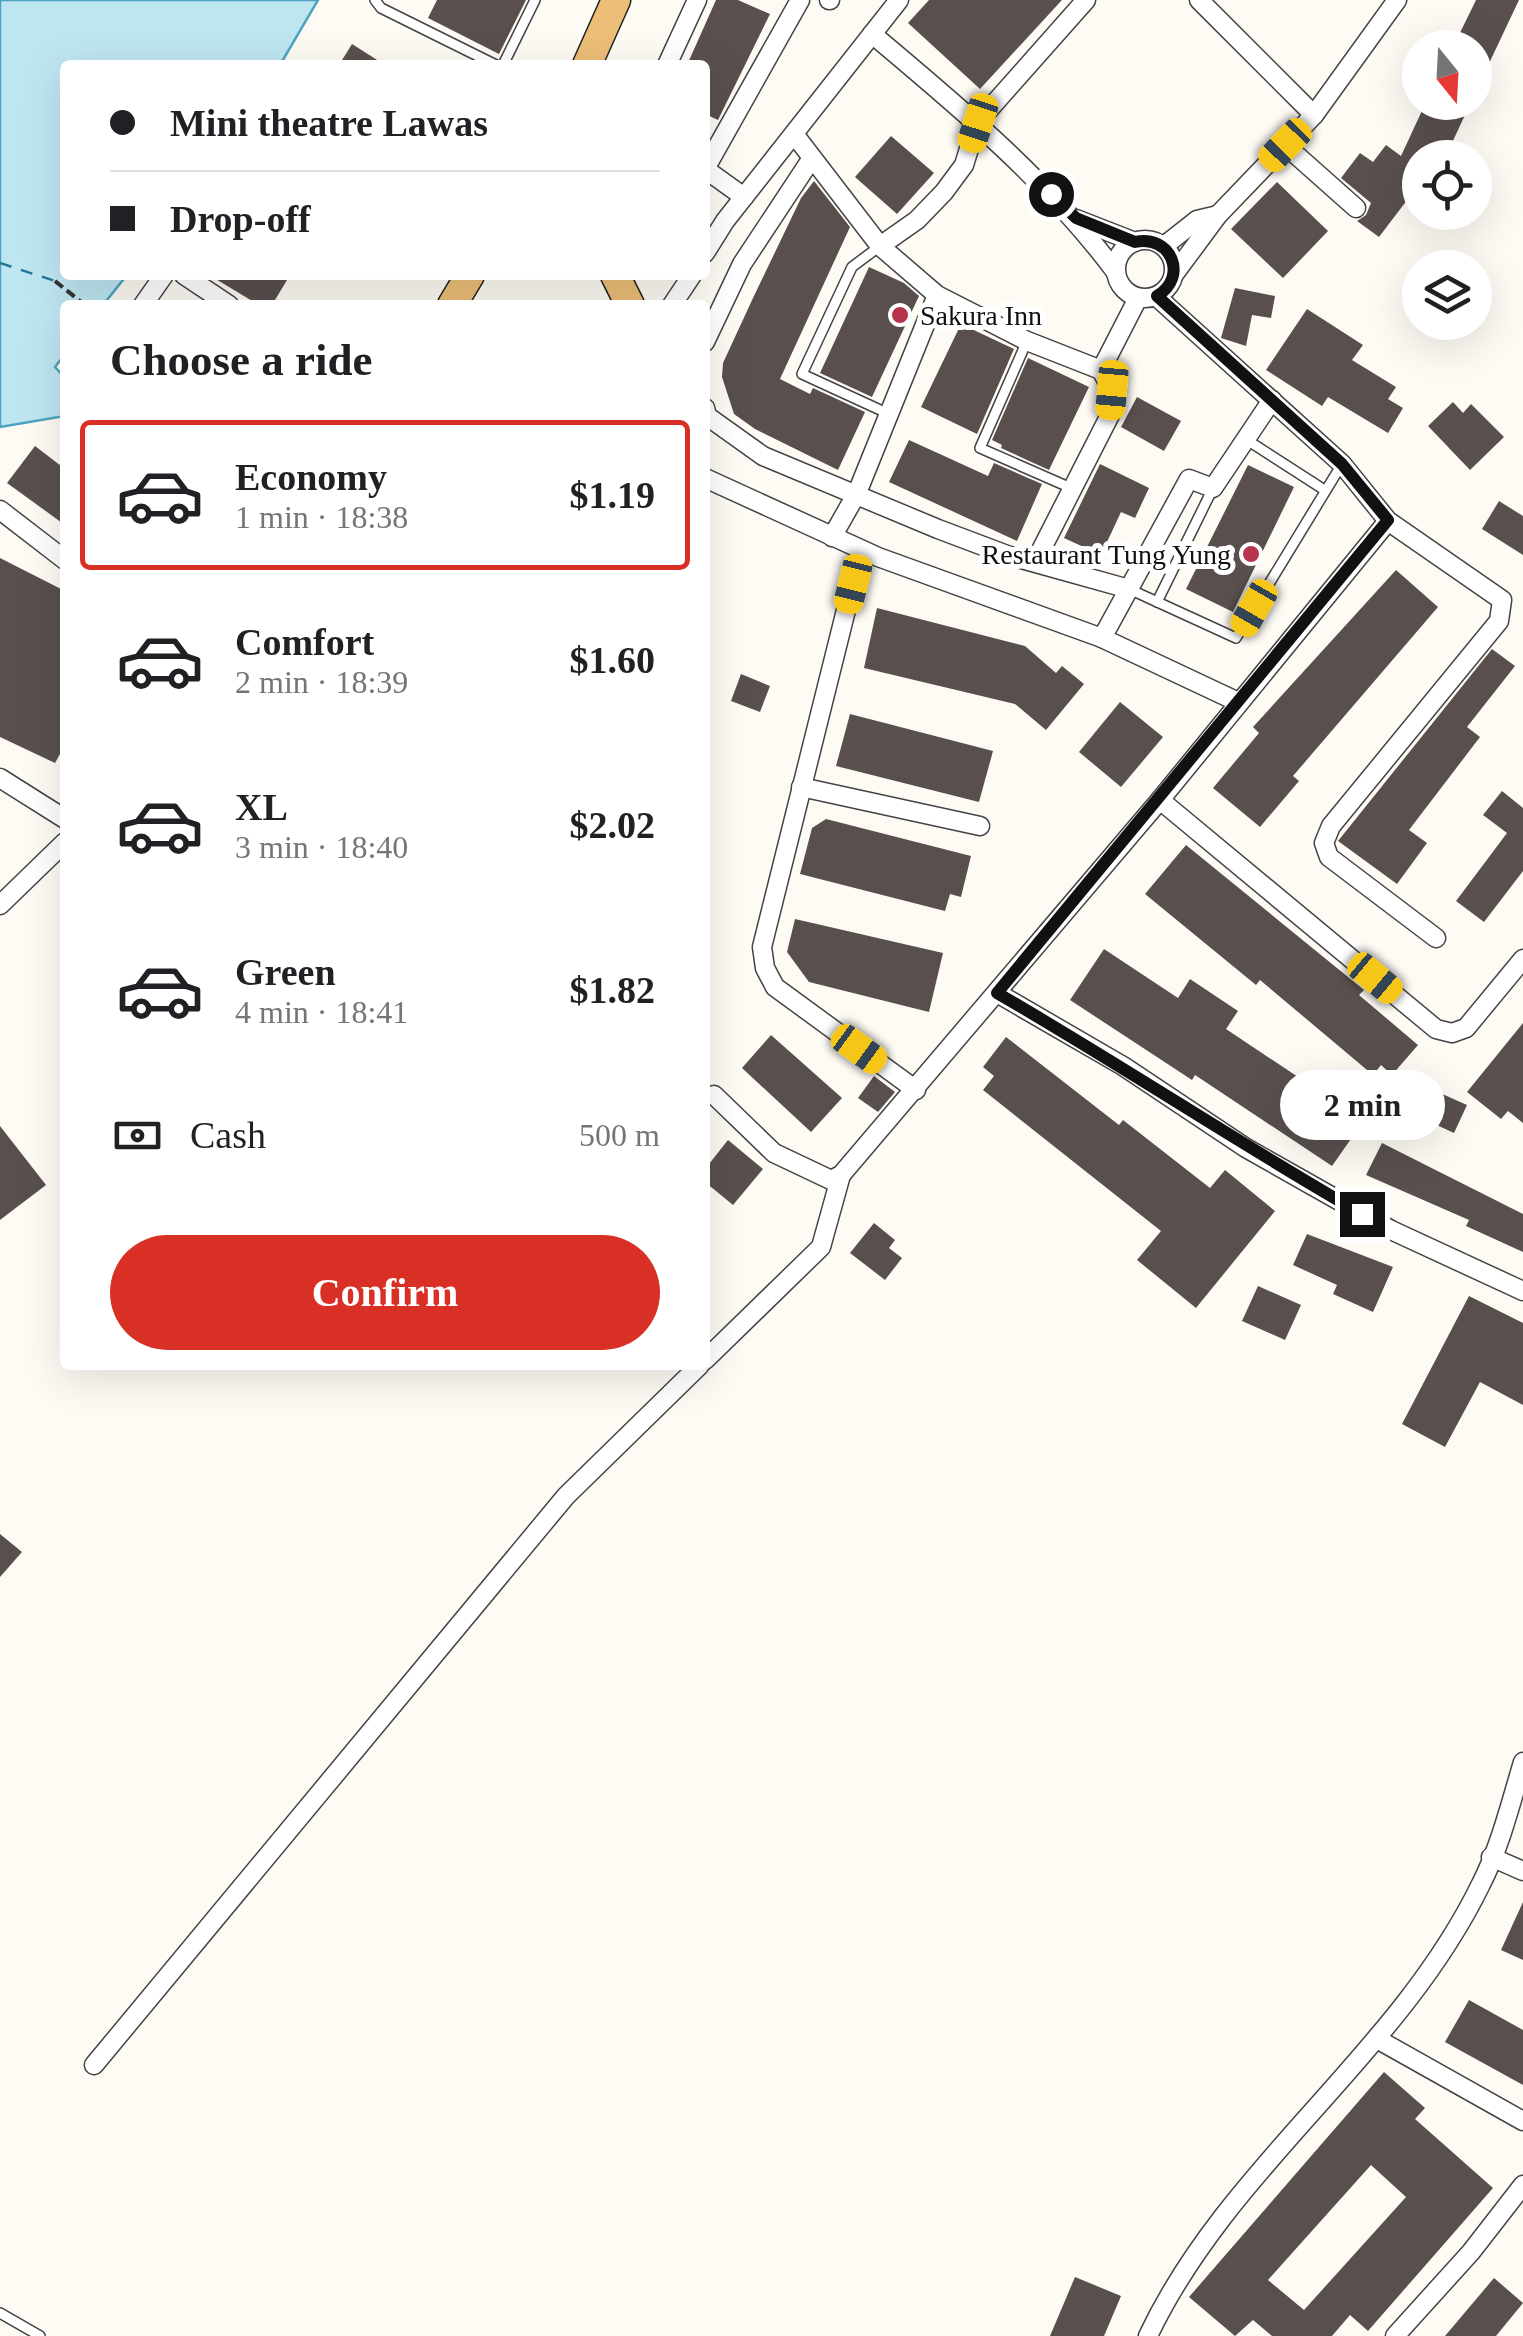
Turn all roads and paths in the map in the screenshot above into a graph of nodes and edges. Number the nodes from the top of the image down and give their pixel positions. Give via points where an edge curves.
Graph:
1 (375, 0) edge
2 (534, 0) edge
3 (616, 0) edge
4 (697, 0) edge
5 (800, 0) edge
6 (899, 0) edge
7 (1086, 0) edge
8 (1199, 0) edge
9 (1397, 0) edge
10 (872, 34) junction
11 (599, 35) junction
12 (490, 60) edge
13 (503, 60) edge
14 (582, 60) edge
15 (589, 60) edge
16 (669, 60) edge
17 (1314, 115) junction
18 (978, 123) junction
19 (794, 134) junction
20 (1285, 145) junction
21 (812, 158) junction
22 (710, 160) edge
23 (710, 173) edge
24 (744, 197) junction
25 (1356, 208) dead end
26 (1218, 215) junction
27 (1076, 218) junction
28 (725, 222) junction
29 (710, 231) edge
30 (1135, 242) junction
31 (710, 246) edge
32 (880, 246) junction
33 (1164, 246) junction
34 (1116, 272) junction
35 (1175, 273) junction
36 (192, 280) edge
37 (55, 281) dead end
38 (937, 295) junction
39 (1148, 297) junction
40 (80, 300) edge
41 (222, 300) edge
42 (710, 331) edge
43 (1026, 341) junction
44 (1101, 370) junction
45 (1272, 400) junction
46 (889, 414) junction
47 (710, 418) edge
48 (1247, 440) junction
49 (1342, 464) junction
50 (710, 480) edge
51 (1070, 488) junction
52 (1213, 488) junction
53 (1323, 490) junction
54 (857, 494) junction
55 (0, 510) edge
56 (1388, 520) junction
57 (832, 537) junction
58 (861, 550) junction
59 (60, 556) edge
60 (1035, 562) junction
61 (1129, 589) junction
62 (1157, 602) junction
63 (1102, 638) junction
64 (1236, 701) junction
65 (0, 778) edge
66 (801, 788) junction
67 (1160, 800) junction
68 (60, 816) edge
69 (980, 826) dead end
70 (60, 847) edge
71 (0, 905) edge
72 (1436, 938) dead end
73 (1523, 959) edge
74 (997, 993) junction
75 (916, 1090) junction
76 (714, 1095) dead end
77 (842, 1176) junction
78 (1523, 1291) edge
79 (710, 1354) edge
80 (694, 1370) edge
81 (1523, 1762) edge
82 (1491, 1857) junction
83 (1523, 1871) edge
84 (1377, 2039) junction
85 (94, 2065) dead end
86 (1523, 2121) edge
87 (1523, 2185) edge
88 (0, 2313) edge
89 (1150, 2335) edge
90 (40, 2336) edge
91 (1395, 2336) edge

1 - 12 lane
2 - 13 lane
3 - 11 main road
4 - 16 street
5 - 22 street
6 - 10 street
7 - 18 street
8 - 17 street
9 - 17 street
10 - 18 street
10 - 19 street
11 - 14 main road
11 - 15 main road
17 - 20 street
18 - 27 street
18 - 32 street via 964,165 944,192
19 - 21 street
19 - 24 street
20 - 25 street
20 - 26 street
21 - 32 street
21 - 42 street via 742,264
23 - 24 street
24 - 28 street
26 - 33 street via 1197,220
26 - 35 street
27 - 30 street
27 - 34 street
28 - 29 street
28 - 31 street
30 - 33 street
30 - 34 street via 1120,254
32 - 38 street
32 - 46 lane via 852,267 802,374
33 - 35 street
34 - 39 street via 1122,289
35 - 39 street via 1166,291
36 - 41 street
37 - 40 path
38 - 43 street
38 - 46 street
39 - 44 street
39 - 45 street
43 - 44 street
43 - 51 lane via 980,448
44 - 51 street via 1112,390 1110,415
45 - 48 street
45 - 49 street
46 - 54 street
47 - 54 street via 763,456
48 - 52 street
48 - 53 lane
49 - 53 lane
49 - 56 street
50 - 57 street
51 - 60 street
52 - 61 street via 1189,479
52 - 62 lane
53 - 62 lane via 1236,638
54 - 57 street
54 - 60 street
55 - 59 street
56 - 64 street
56 - 72 street via 1496,592 1503,607 1499,621 1324,842 1329,857
57 - 58 street
58 - 63 street
58 - 66 street
60 - 61 street
61 - 62 lane
61 - 63 street
63 - 64 street
64 - 67 street
65 - 68 street
66 - 69 street
66 - 75 street via 762,947 765,968 775,987
67 - 73 street via 1436,1029 1466,1028
67 - 74 street
70 - 71 street
74 - 75 street
74 - 78 street via 1262,1157 1391,1230
75 - 77 street
76 - 77 street via 774,1152 831,1180
77 - 79 street via 821,1246
80 - 85 street via 566,1496
81 - 82 street
82 - 83 street
82 - 84 street via 1458,1924
84 - 86 street
84 - 89 street via 1215,2224 1176,2280
87 - 91 street
88 - 90 lane

